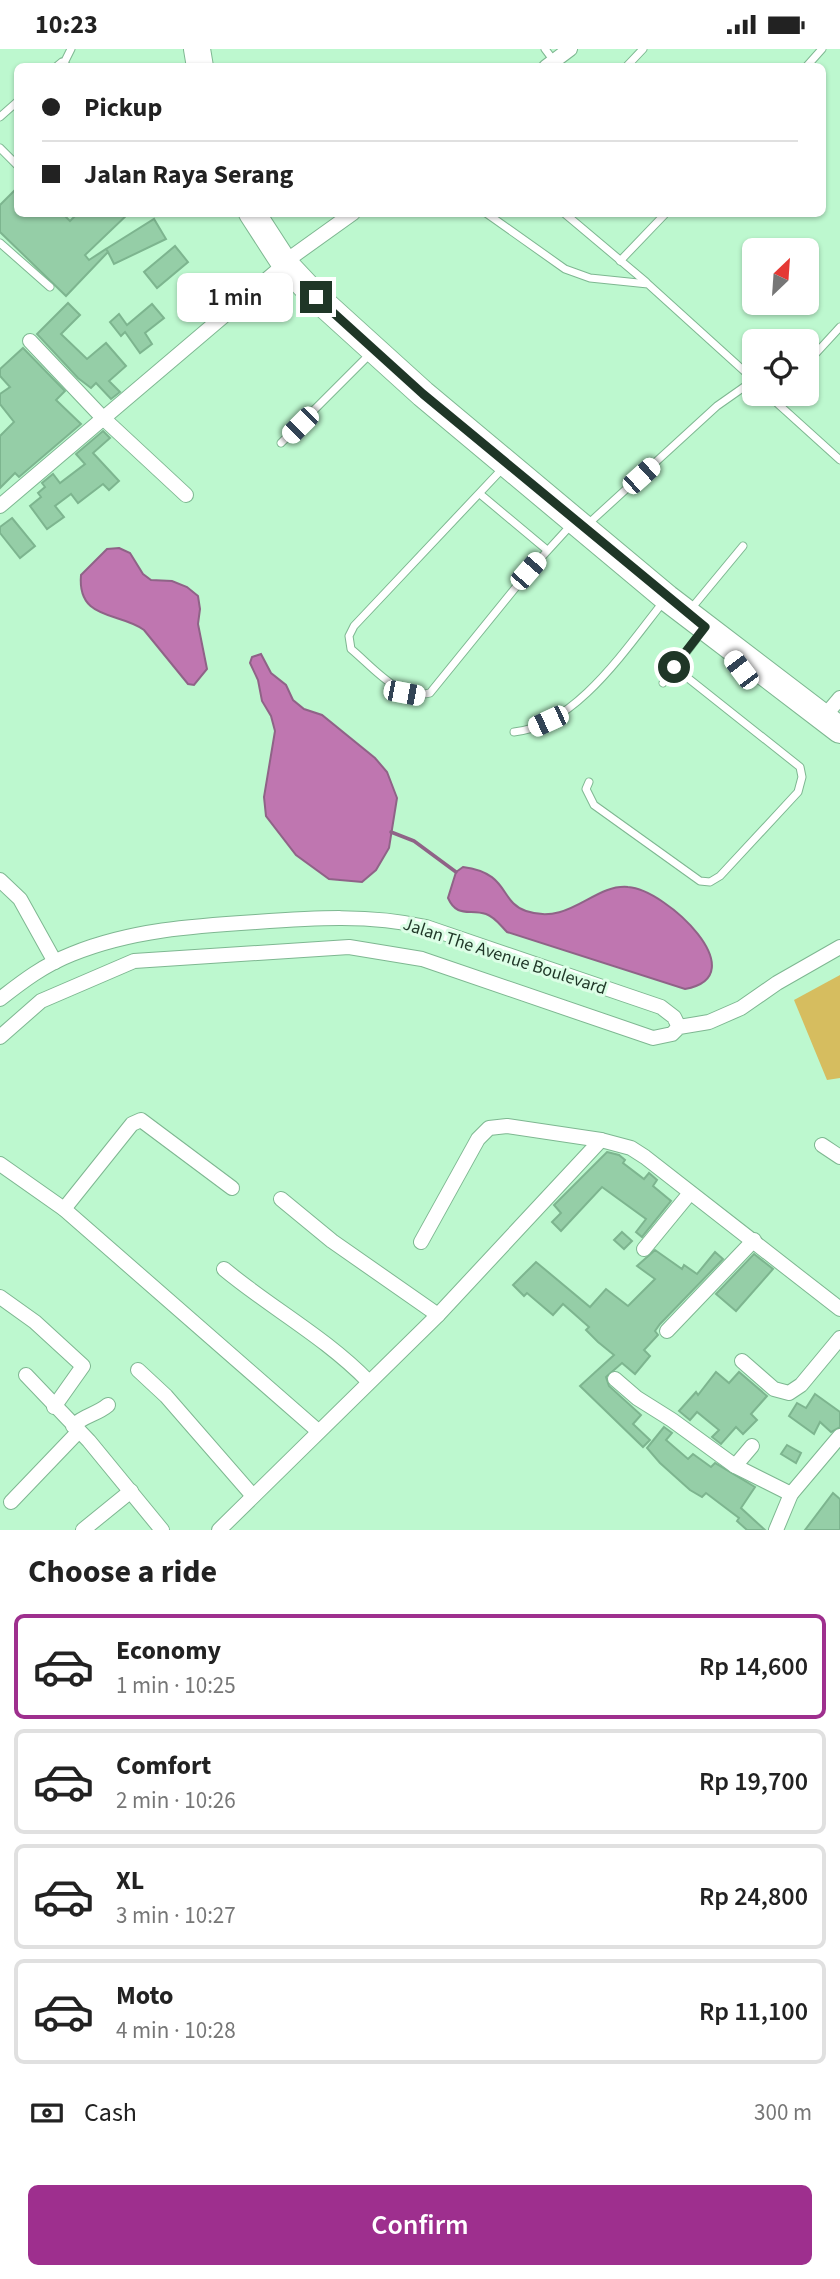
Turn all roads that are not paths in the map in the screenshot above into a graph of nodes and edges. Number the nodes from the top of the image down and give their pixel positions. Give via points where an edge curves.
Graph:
1 (570, 49) edge
2 (643, 49) edge
3 (822, 49) edge
4 (549, 59) edge
5 (630, 63) edge
6 (810, 63) edge
7 (14, 105) edge
8 (0, 117) edge
9 (0, 148) edge
10 (14, 162) edge
11 (255, 217) edge
12 (266, 217) edge
13 (348, 217) edge
14 (490, 217) edge
15 (569, 217) edge
16 (662, 217) edge
17 (0, 243) edge
18 (289, 260) junction
19 (620, 261) junction
20 (649, 284) junction
21 (50, 288) dead end
22 (840, 327) edge
23 (30, 341) dead end
24 (373, 349) junction
25 (819, 350) edge
26 (742, 369) edge
27 (742, 388) edge
28 (783, 406) edge
29 (102, 417) junction
30 (281, 443) dead end
31 (840, 460) edge
32 (507, 464) junction
33 (480, 493) junction
34 (186, 495) dead end
35 (0, 506) edge
36 (581, 523) junction
37 (743, 546) dead end
38 (547, 549) junction
39 (694, 618) junction
40 (674, 667) junction
41 (663, 683) dead end
42 (834, 715) edge
43 (514, 732) dead end
44 (840, 747) edge
45 (589, 782) dead end
46 (0, 880) edge
47 (129, 935) junction
48 (840, 947) edge
49 (134, 961) junction
50 (55, 962) junction
51 (0, 999) edge
52 (678, 1027) junction
53 (0, 1037) edge
54 (601, 1140) junction
55 (822, 1145) dead end
56 (840, 1157) edge
57 (0, 1164) edge
58 (232, 1188) dead end
59 (690, 1193) junction
60 (282, 1199) dead end
61 (64, 1209) junction
62 (754, 1240) junction
63 (421, 1242) dead end
64 (644, 1249) dead end
65 (224, 1269) dead end
66 (0, 1297) edge
67 (840, 1309) edge
68 (438, 1315) junction
69 (667, 1331) dead end
70 (840, 1338) edge
71 (742, 1361) dead end
72 (138, 1370) dead end
73 (26, 1375) dead end
74 (615, 1379) dead end
75 (368, 1381) junction
76 (108, 1405) dead end
77 (54, 1407) junction
78 (76, 1428) junction
79 (318, 1431) junction
80 (840, 1436) edge
81 (752, 1446) dead end
82 (736, 1466) junction
83 (131, 1491) junction
84 (791, 1495) junction
85 (253, 1496) junction
86 (11, 1502) dead end
87 (82, 1530) edge
88 (162, 1530) edge
89 (219, 1530) edge
90 (776, 1530) edge

1 - 4 street
2 - 5 lane
3 - 6 lane
7 - 8 lane
9 - 10 lane
11 - 18 highway
12 - 18 highway
13 - 18 street
14 - 20 lane via 565,269 590,278
15 - 19 lane
16 - 19 lane
17 - 21 lane
18 - 24 highway
18 - 29 street
19 - 20 lane
20 - 26 lane
22 - 25 lane
23 - 29 street
24 - 30 lane
24 - 32 highway
27 - 36 lane
28 - 31 lane
29 - 34 street
29 - 35 street
32 - 33 lane
32 - 36 highway
33 - 38 lane
33 - 38 lane via 354,626 349,636 351,649 404,693 430,693
36 - 38 lane
36 - 39 highway
37 - 39 lane
39 - 40 lane
39 - 42 highway
39 - 43 lane via 574,705 526,731
39 - 44 highway via 741,670
40 - 41 lane
40 - 45 lane via 800,767 797,792 710,882 700,881 594,805 586,789
46 - 50 street via 20,899
47 - 49 street
47 - 50 street, Jalan The Avenue Boulevard
47 - 52 street, Jalan The Avenue Boulevard via 270,921 396,920 661,1007
48 - 52 street, Jalan The Avenue Boulevard via 741,1008 709,1022
49 - 52 street, Jalan The Avenue Boulevard via 320,948 382,950 422,959 653,1038 672,1034
49 - 53 street, Jalan The Avenue Boulevard via 41,1001
50 - 51 street, Jalan The Avenue Boulevard via 32,973
54 - 59 street via 631,1148
54 - 63 street via 507,1126 489,1128 478,1139
54 - 68 street
55 - 56 street
57 - 61 street
58 - 61 street via 141,1120 132,1124
59 - 62 street
59 - 64 street
60 - 68 street via 332,1241
61 - 79 street
62 - 67 street
62 - 69 street
65 - 75 street via 344,1357
66 - 77 street via 83,1365
68 - 75 street
70 - 71 street via 789,1394 774,1389
72 - 85 street
73 - 77 street
74 - 82 street
75 - 79 street
76 - 78 street via 85,1416
77 - 78 street
78 - 83 street
78 - 86 street
79 - 85 street
80 - 84 street
81 - 82 street
82 - 84 street
83 - 87 street
83 - 88 street
84 - 90 street
85 - 89 street

